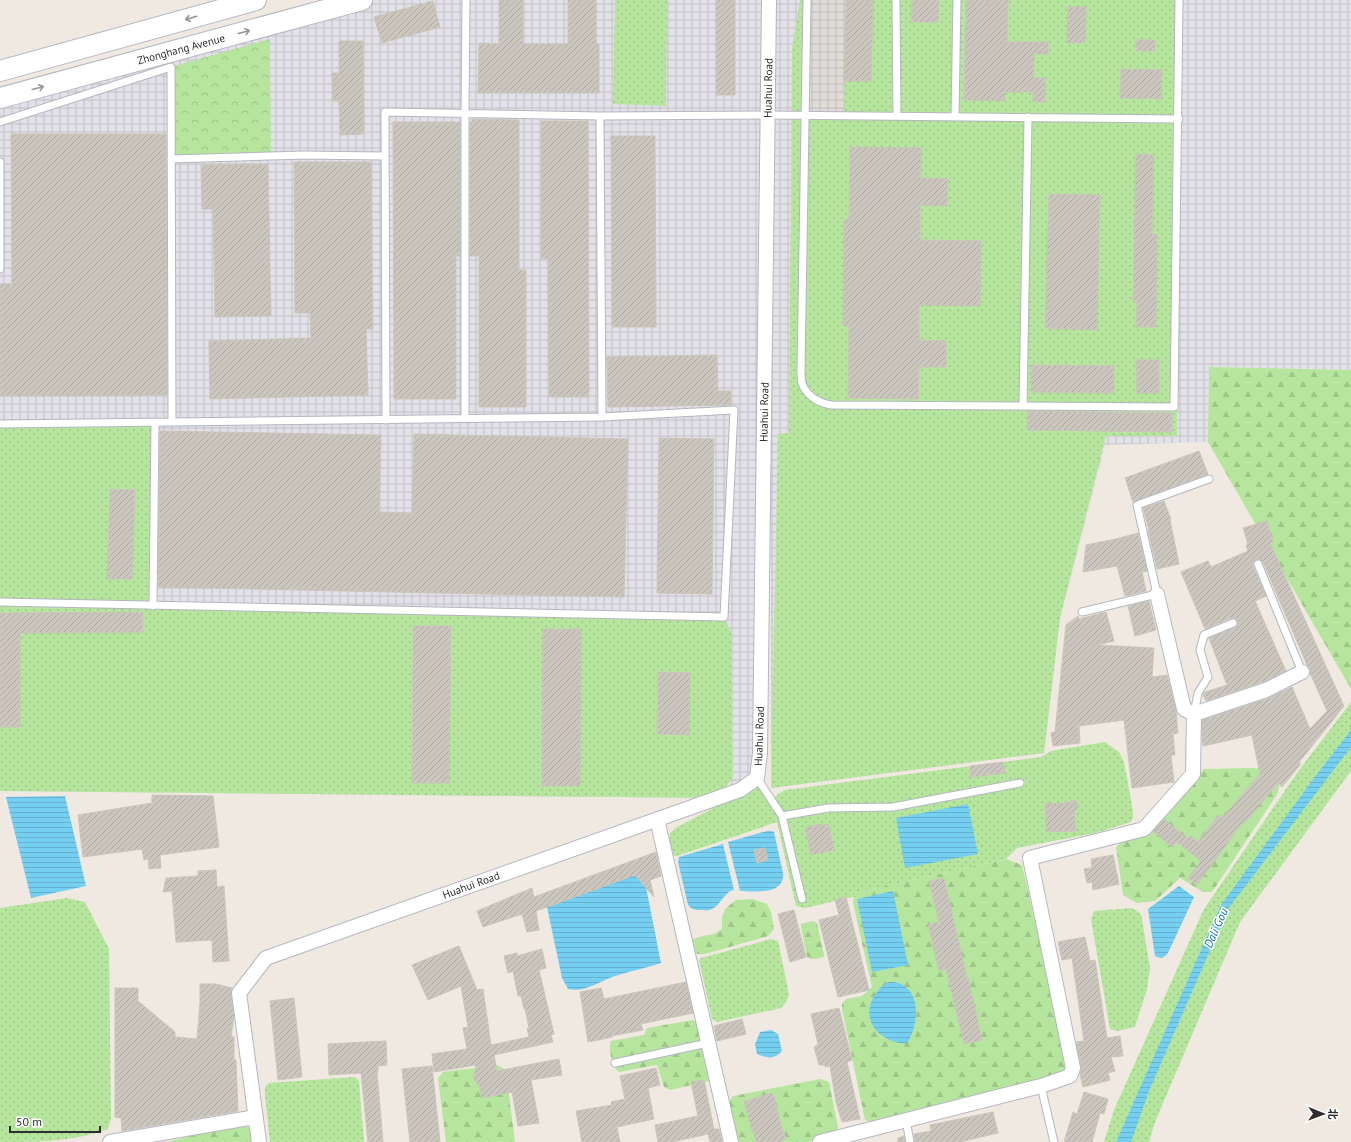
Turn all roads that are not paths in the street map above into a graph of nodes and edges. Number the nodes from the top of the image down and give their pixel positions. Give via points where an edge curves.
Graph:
1 (256, 0) edge
2 (362, 0) edge
3 (466, 0) edge
4 (769, 0) edge
5 (807, 0) edge
6 (896, 0) edge
7 (957, 0) edge
8 (1179, 0) edge
9 (0, 71) edge
10 (0, 98) edge
11 (465, 113) junction
12 (767, 115) junction
13 (806, 115) junction
14 (600, 116) junction
15 (897, 116) junction
16 (955, 116) junction
17 (1028, 117) junction
18 (1179, 119) junction
19 (0, 122) edge
20 (384, 156) junction
21 (172, 159) junction
22 (0, 162) edge
23 (0, 269) edge
24 (1023, 406) junction
25 (602, 417) junction
26 (465, 419) junction
27 (386, 420) junction
28 (172, 422) junction
29 (155, 423) junction
30 (0, 424) edge
31 (1209, 479) dead end
32 (1258, 564) dead end
33 (1158, 594) junction
34 (0, 602) edge
35 (153, 606) junction
36 (1082, 612) dead end
37 (1233, 623) dead end
38 (1302, 672) joint
39 (1194, 714) junction
40 (758, 778) junction
41 (1020, 783) dead end
42 (782, 816) junction
43 (657, 819) junction
44 (802, 899) dead end
45 (708, 1043) junction
46 (615, 1063) dead end
47 (1041, 1086) junction
48 (256, 1117) junction
49 (906, 1120) junction
50 (110, 1142) edge
51 (258, 1142) edge
52 (731, 1142) edge
53 (820, 1142) edge
54 (910, 1142) edge
55 (1054, 1142) edge

1 -> 9 main road
10 -> 2 main road, Zhonghang Avenue
3 - 11 lane
4 - 12 street, Huahui Road
5 - 13 lane
6 - 15 lane
7 - 16 lane
8 - 18 lane
11 - 14 lane
11 - 20 lane via 384,112
11 - 26 lane
12 - 13 lane
12 - 14 lane
12 - 40 street, Huahui Road
13 - 15 lane
13 - 24 lane via 801,370 802,383 807,392 814,400 831,406
14 - 25 lane
15 - 16 lane
16 - 17 lane
17 - 18 lane
17 - 24 lane
18 - 24 lane via 1174,407
19 - 21 lane via 171,67
20 - 21 lane via 304,155
20 - 27 lane
21 - 28 lane
22 - 23 lane
25 - 26 lane
25 - 35 lane via 734,410 724,617
26 - 27 lane
27 - 28 lane
28 - 29 lane
29 - 30 lane
29 - 35 lane
31 - 33 lane via 1137,505
32 - 38 lane
33 - 36 lane
33 - 39 street via 1184,709
34 - 35 lane
37 - 39 lane via 1204,635 1200,650 1208,677 1198,693
38 - 39 street via 1266,690
39 - 47 street via 1193,774 1144,829 1030,858 1072,1068 1070,1076
40 - 42 lane
40 - 43 street, Huahui Road via 740,790
41 - 42 lane via 893,807 828,808
42 - 44 lane
43 - 45 street
43 - 48 street, Huahui Road via 266,958 239,993
45 - 46 lane
45 - 52 street
47 - 49 street
47 - 55 lane
48 - 50 street
48 - 51 street, Huahui Road
49 - 53 street
49 - 54 lane

